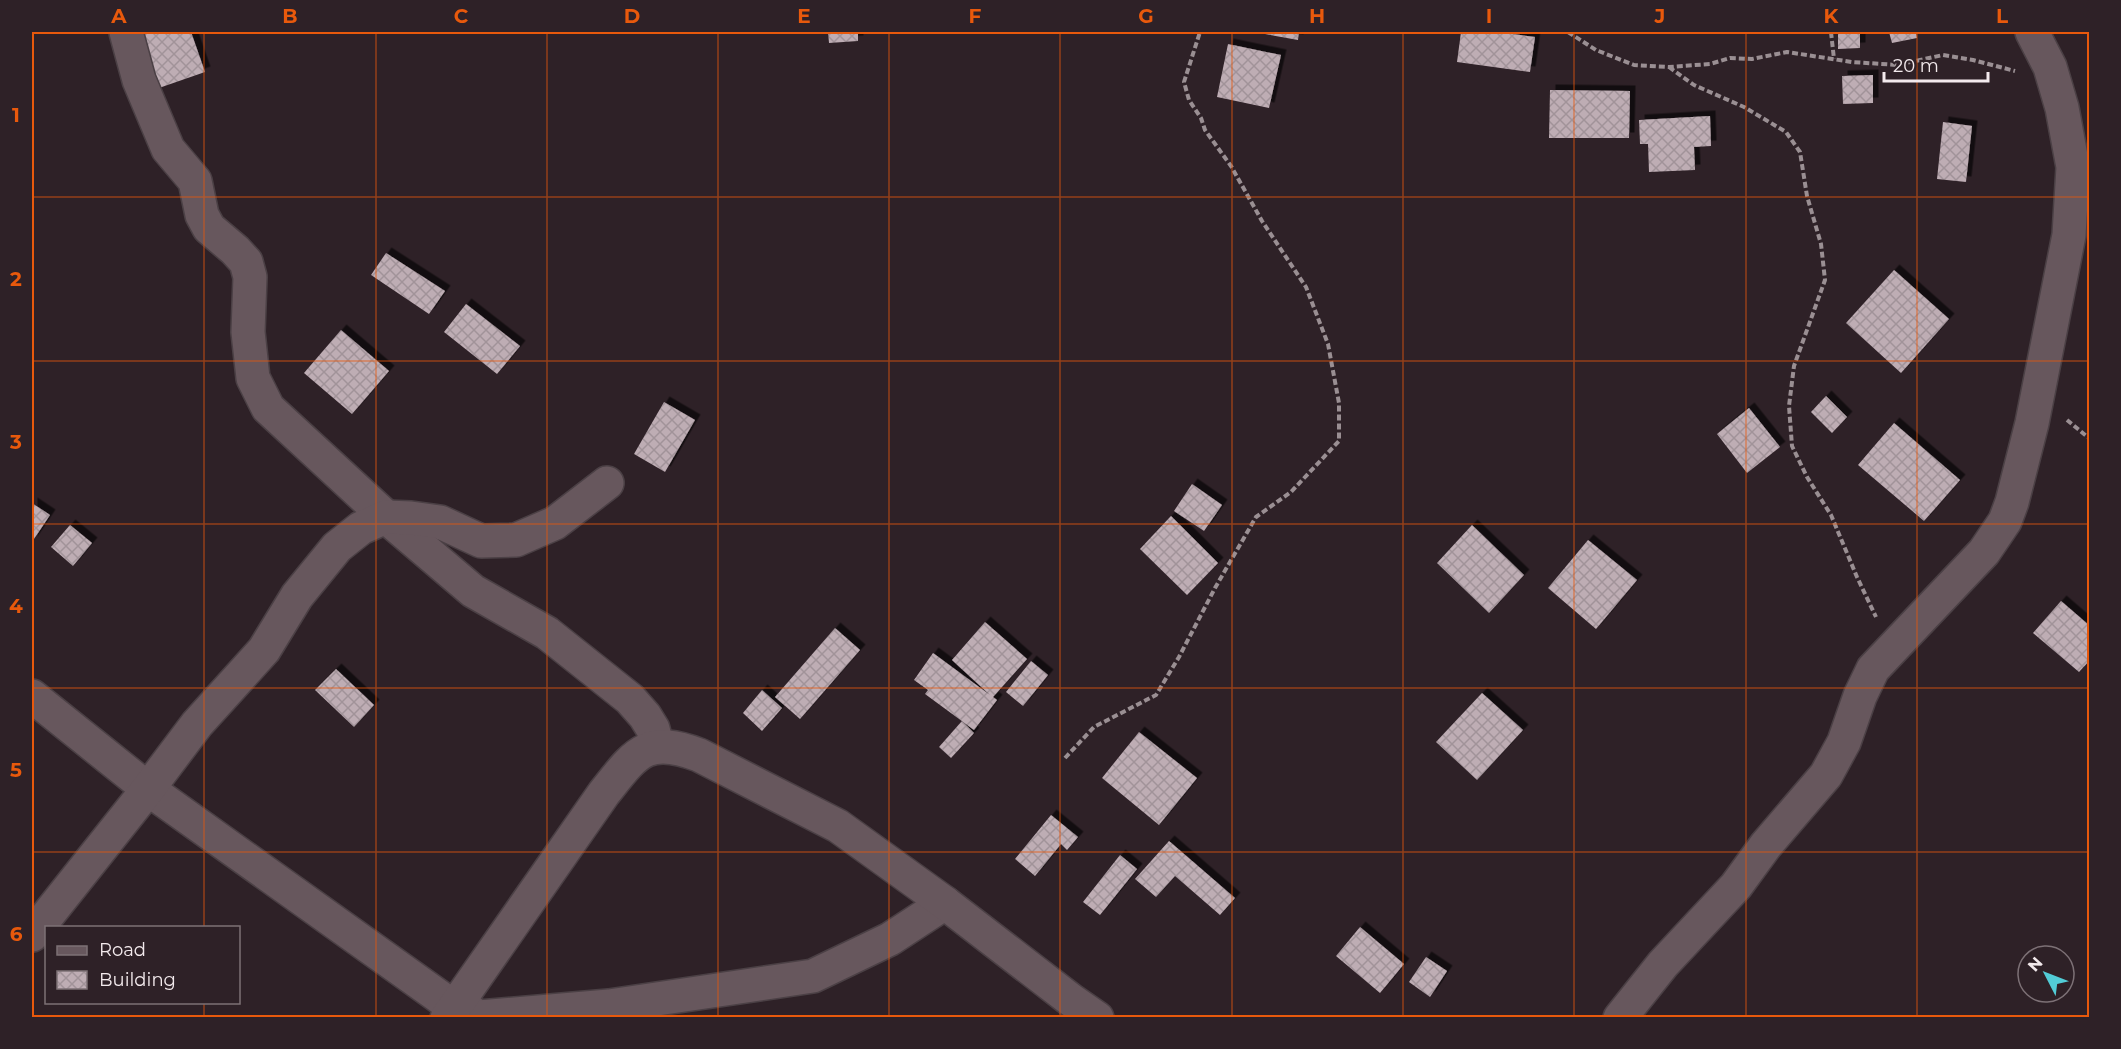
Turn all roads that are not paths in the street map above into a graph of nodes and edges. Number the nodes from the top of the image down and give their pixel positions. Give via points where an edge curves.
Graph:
1 (126, 32) edge
2 (2032, 32) edge
3 (607, 483) dead end
4 (386, 518) junction
5 (32, 696) edge
6 (657, 746) junction
7 (148, 789) junction
8 (945, 903) junction
9 (32, 935) edge
10 (465, 1015) edge
11 (1097, 1017) edge
12 (1620, 1017) edge

1 - 4 street via 138,80 168,149 195,182 202,215 209,228 246,262 250,277 248,332 253,378 268,408
2 - 12 street via 2050,67 2073,167 2069,235 2032,423 2012,502 2001,528 1983,552 1873,669 1844,742 1826,775 1736,886
3 - 4 street via 555,523 516,540 481,541 440,522
4 - 6 street via 473,591 547,633 630,699 649,722
4 - 7 street via 361,528 337,547 297,596 264,650 196,724
5 - 7 street
6 - 8 street via 699,754 838,826
6 - 10 street via 638,755 604,793
7 - 9 street
7 - 10 street
8 - 10 street via 890,939 813,976 609,1006
8 - 11 street

